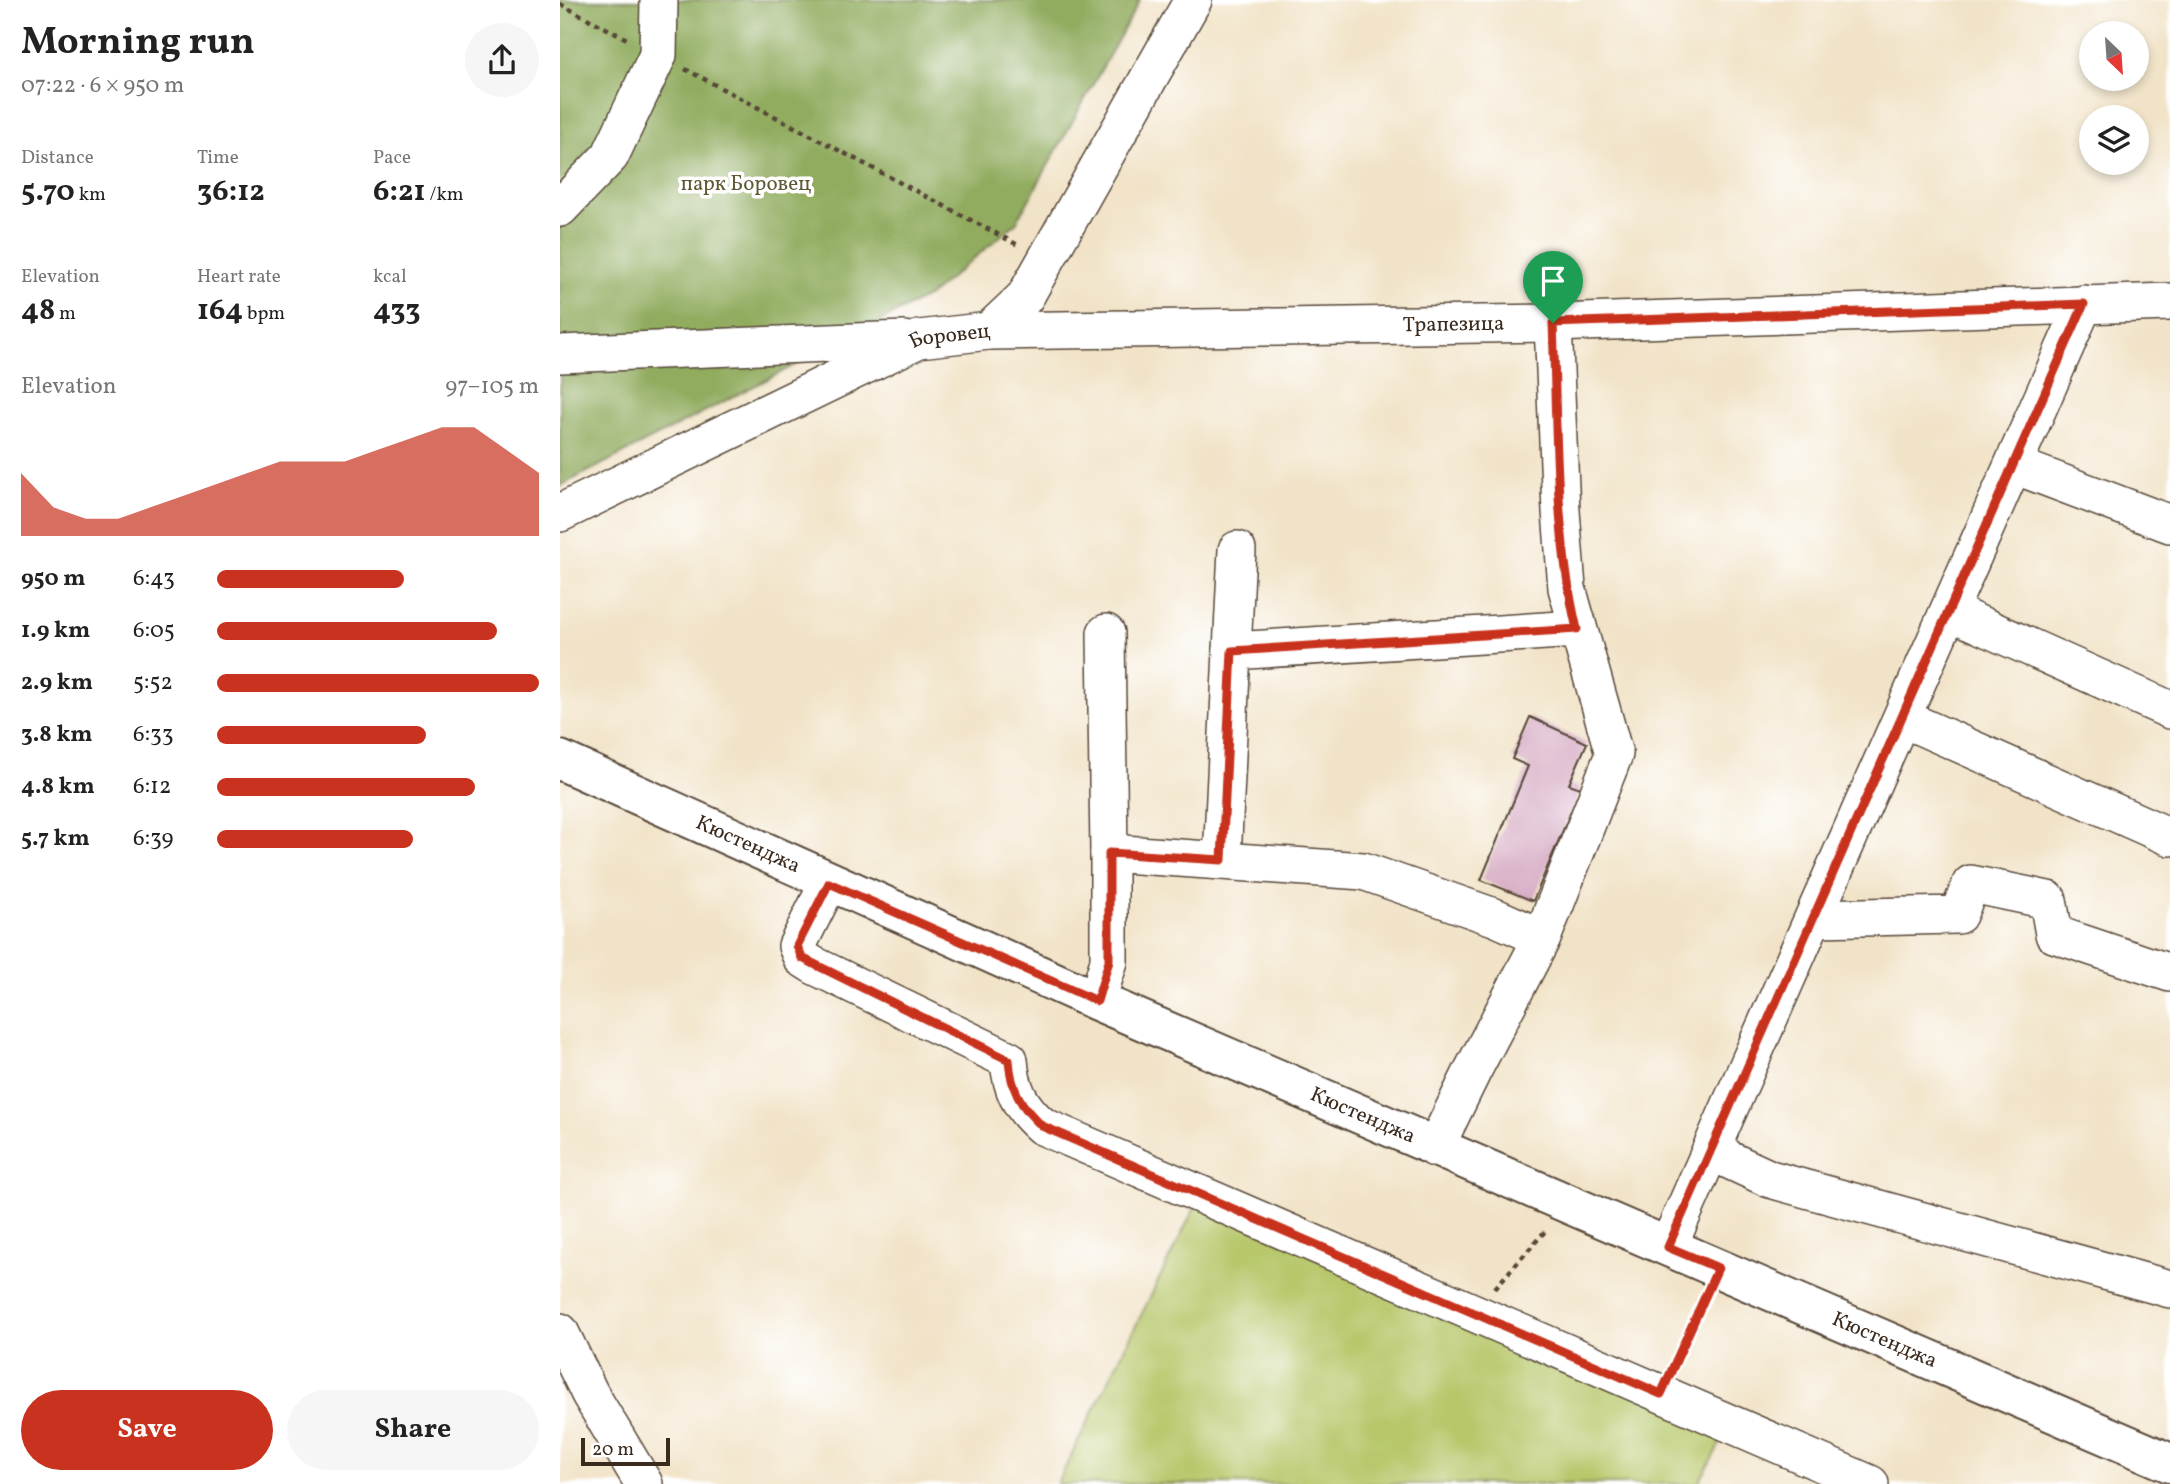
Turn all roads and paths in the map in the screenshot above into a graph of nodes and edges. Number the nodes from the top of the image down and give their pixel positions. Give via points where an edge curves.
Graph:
1 (659, 0) edge
2 (1193, 0) edge
3 (560, 4) edge
4 (658, 55) junction
5 (560, 208) edge
6 (1047, 260) junction
7 (2170, 302) edge
8 (2084, 304) junction
9 (1553, 323) junction
10 (989, 331) junction
11 (919, 340) junction
12 (560, 354) edge
13 (2014, 465) junction
14 (560, 513) edge
15 (2170, 524) edge
16 (1237, 550) dead end
17 (1949, 611) junction
18 (1577, 629) junction
19 (1106, 633) dead end
20 (1232, 651) junction
21 (2170, 710) edge
22 (1902, 718) junction
23 (560, 760) edge
24 (2170, 837) edge
25 (1109, 853) junction
26 (1222, 860) junction
27 (829, 883) junction
28 (1814, 918) junction
29 (1542, 938) junction
30 (2170, 973) edge
31 (1097, 1001) junction
32 (1714, 1146) junction
33 (1435, 1149) junction
34 (1569, 1205) junction
35 (1668, 1247) junction
36 (1718, 1268) junction
37 (2170, 1289) edge
38 (1473, 1312) junction
39 (560, 1332) edge
40 (1661, 1394) junction
41 (2170, 1463) edge
42 (643, 1484) edge
43 (1870, 1484) edge

1 - 4 street
2 - 6 street, Боровец
3 - 4 path
4 - 5 street via 610,156
4 - 6 path
6 - 10 street, Боровец via 1025,298
7 - 8 street, Трапезица
8 - 9 street, Трапезица
8 - 13 street
9 - 10 street, Трапезица
9 - 18 street via 1566,575
10 - 11 street, Боровец
11 - 12 street
11 - 14 street, Боровец
13 - 15 street
13 - 17 street
16 - 20 street
17 - 21 street
17 - 22 street
18 - 20 street
18 - 29 street via 1614,754
19 - 25 street
20 - 26 street
22 - 24 street
22 - 28 street
23 - 27 main road, Кюстенджа
25 - 26 street
25 - 31 street via 1109,961
26 - 29 street via 1363,870
27 - 31 main road, Кюстенджа
27 - 38 street via 797,946 802,958 1009,1060 1016,1097 1042,1126
28 - 30 street via 1958,915 1971,884 2048,900 2054,934
28 - 32 street
29 - 33 street
31 - 33 main road, Кюстенджа
32 - 35 street
32 - 37 street via 1729,1160 1770,1179
33 - 34 main road, Кюстенджа
34 - 35 main road, Кюстенджа
34 - 38 path
35 - 36 main road, Кюстенджа
36 - 40 path
36 - 41 main road, Кюстенджа
38 - 40 street
39 - 42 street
40 - 43 street

